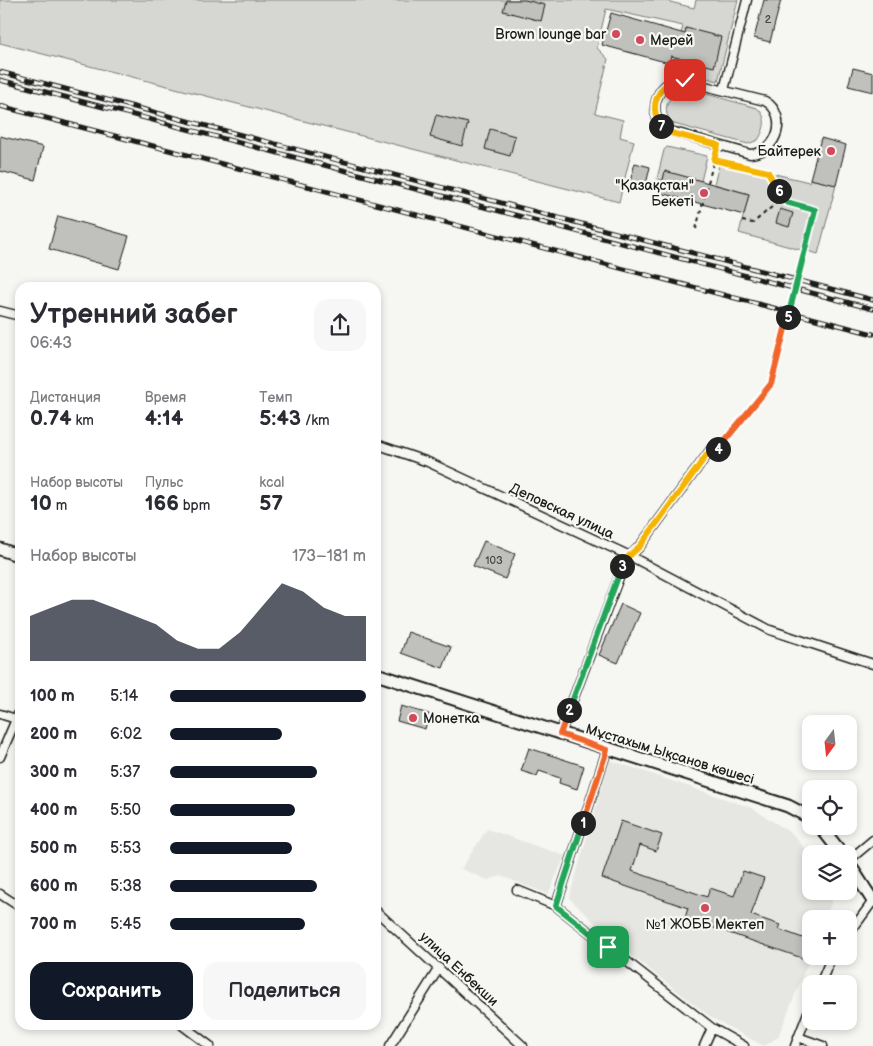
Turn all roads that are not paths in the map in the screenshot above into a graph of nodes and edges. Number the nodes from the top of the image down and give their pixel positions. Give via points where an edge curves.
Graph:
1 (747, 0) edge
2 (724, 90) junction
3 (0, 311) edge
4 (15, 315) edge
5 (381, 446) edge
6 (710, 450) road end
7 (0, 549) edge
8 (15, 554) edge
9 (630, 556) junction
10 (873, 664) edge
11 (381, 676) edge
12 (0, 714) edge
13 (15, 719) edge
14 (15, 721) edge
15 (560, 734) junction
16 (607, 750) junction
17 (0, 757) edge
18 (802, 813) edge
19 (827, 835) edge
20 (873, 840) edge
21 (835, 845) edge
22 (857, 853) edge
23 (857, 876) edge
24 (517, 890) dead end
25 (0, 894) edge
26 (873, 901) edge
27 (15, 904) edge
28 (556, 906) junction
29 (381, 916) edge
30 (857, 923) edge
31 (439, 968) junction
32 (802, 1027) edge
33 (712, 1028) junction
34 (189, 1030) edge
35 (798, 1037) junction
36 (210, 1046) edge
37 (390, 1046) edge
38 (523, 1046) edge
39 (704, 1046) edge
40 (744, 1046) edge
41 (795, 1046) edge
42 (823, 1046) edge

1 - 2 street
2 - 2 street via 771,104 778,123 774,139 765,151 750,154 664,130 656,116 656,102 661,89 677,79
3 - 4 street
5 - 9 street, Деповская улица via 428,462
6 - 9 street
7 - 8 main road
9 - 10 street, Деповская улица via 770,630
9 - 15 street via 623,565
11 - 15 main road, Мұстахым Ықсанов көшесі
12 - 13 street
14 - 17 street
15 - 16 main road, Мұстахым Ықсанов көшесі
16 - 18 main road, Мұстахым Ықсанов көшесі via 788,806
16 - 28 street
19 - 21 main road
20 - 22 street
23 - 26 main road
24 - 28 street
25 - 27 street
26 - 30 street
28 - 33 street
29 - 31 street, улица Енбекши
31 - 37 street
31 - 38 street, улица Енбекши
32 - 35 street
33 - 39 street
33 - 40 street
34 - 36 street
35 - 41 street
35 - 42 street

